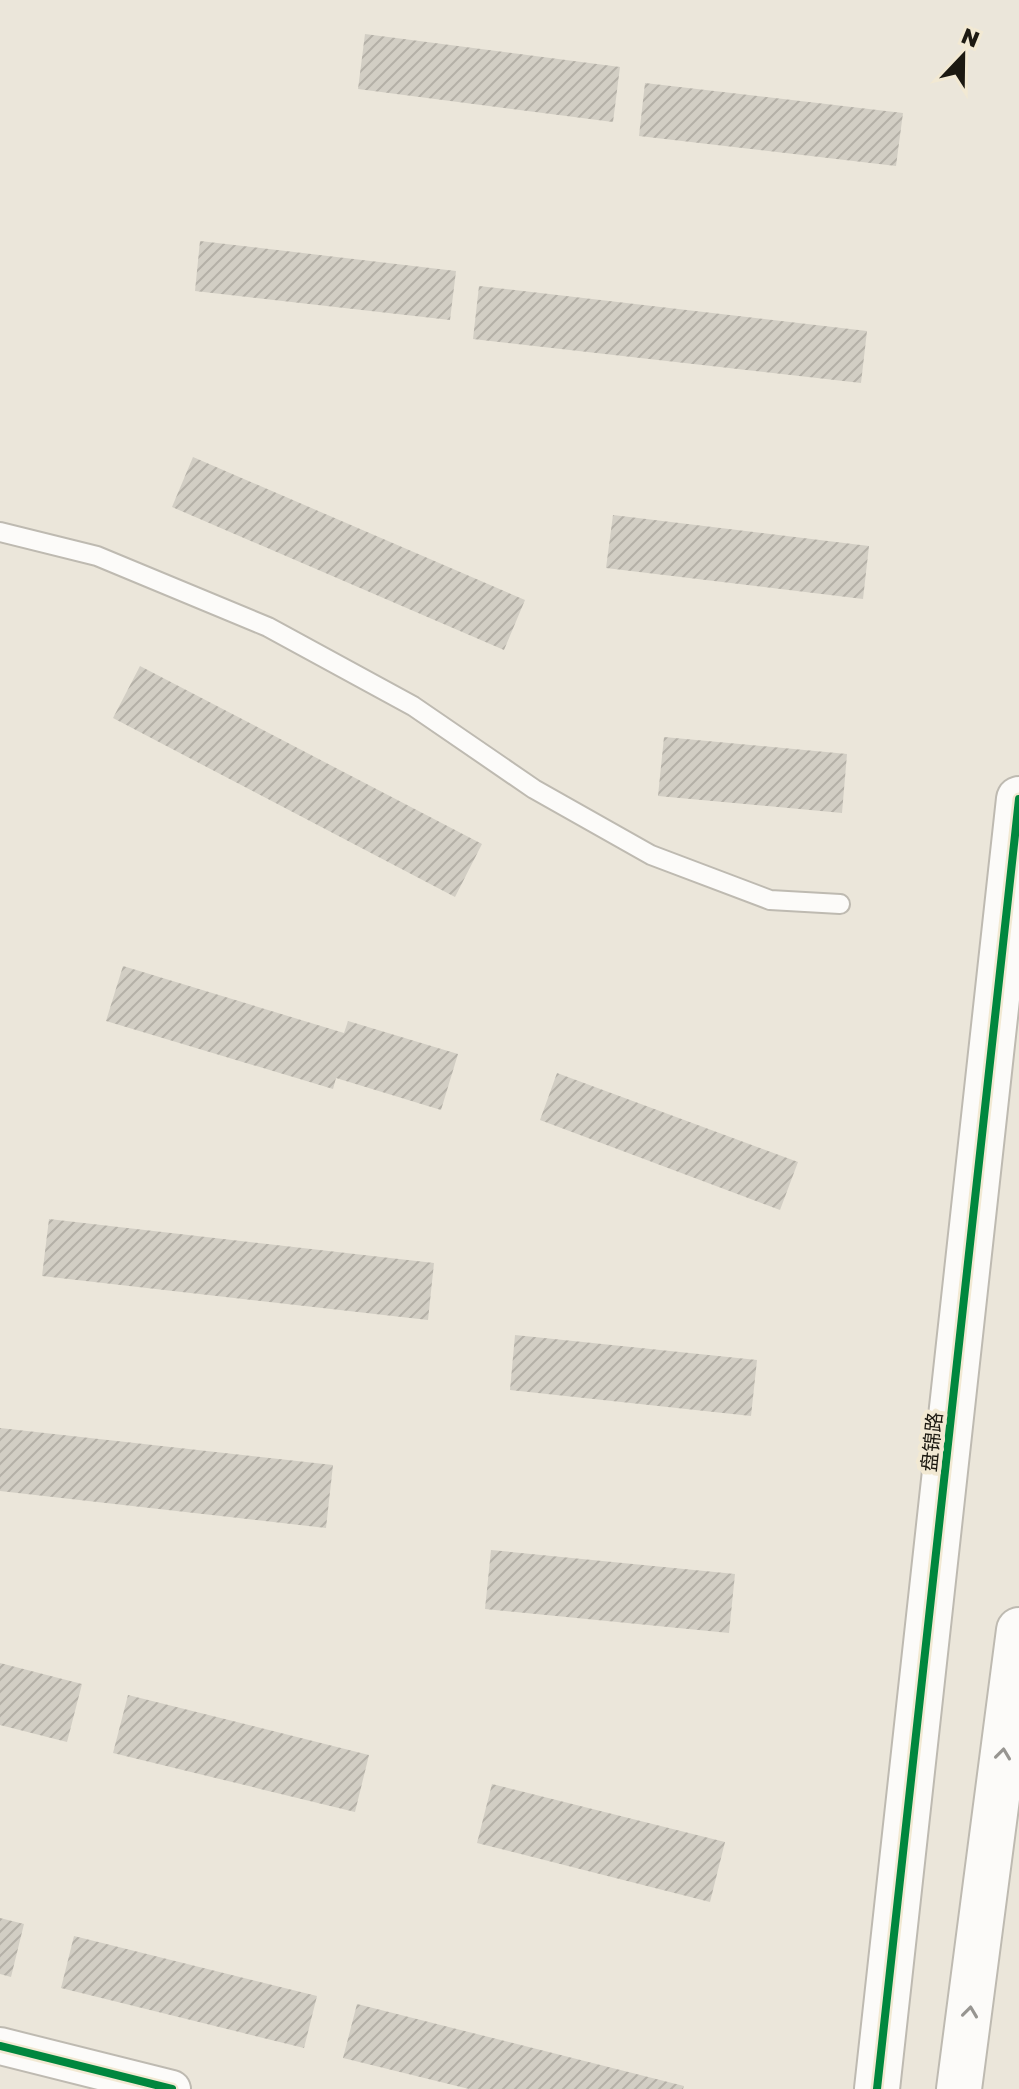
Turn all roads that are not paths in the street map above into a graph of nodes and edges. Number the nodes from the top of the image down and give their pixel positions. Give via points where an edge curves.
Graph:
1 (0, 532) edge
2 (1019, 799) edge
3 (840, 904) dead end
4 (1019, 1630) edge
5 (0, 2046) edge
6 (172, 2089) edge
7 (877, 2089) edge
8 (959, 2089) edge

1 - 3 lane via 97,556 268,627 413,706 534,789 651,855 770,900
2 - 7 street, 盘锦路
8 -> 4 street
5 - 6 street

